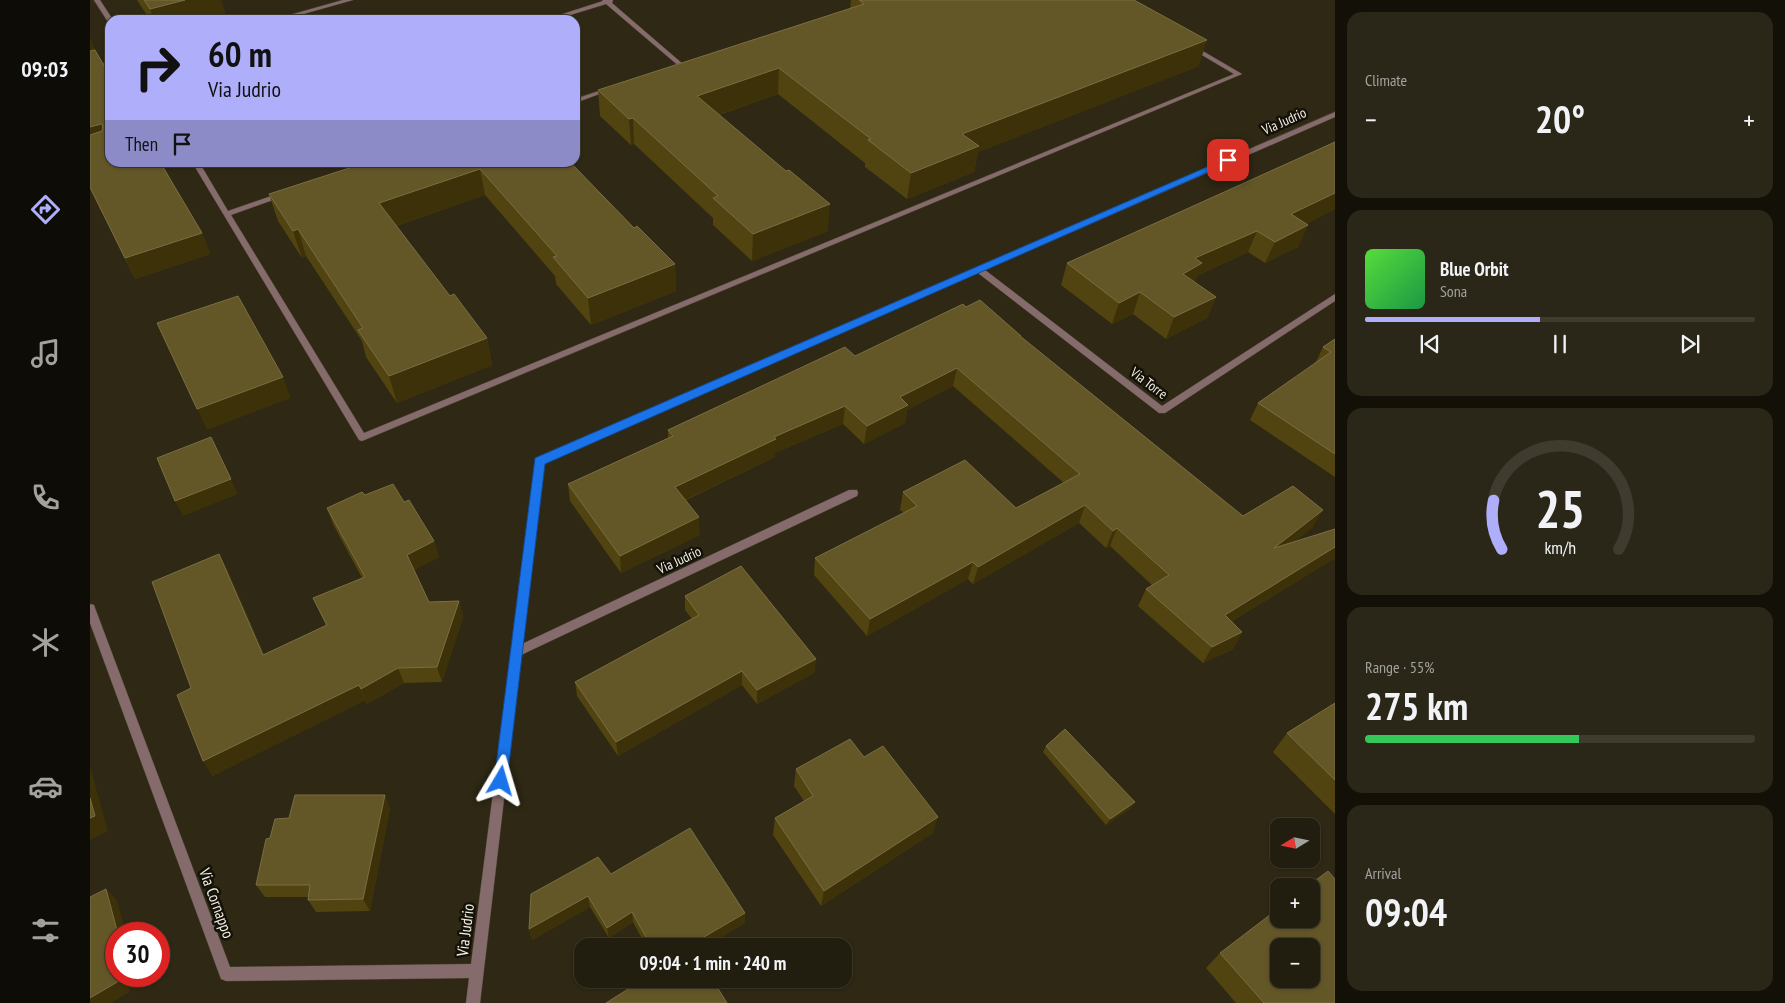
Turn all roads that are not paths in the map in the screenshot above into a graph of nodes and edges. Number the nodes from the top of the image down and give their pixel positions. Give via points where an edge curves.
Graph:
1 (97, 0) edge
2 (350, 0) edge
3 (615, 0) edge
4 (606, 1) edge
5 (106, 15) edge
6 (295, 15) edge
7 (563, 15) edge
8 (1181, 41) edge
9 (692, 63) edge
10 (105, 66) edge
11 (682, 66) junction
12 (673, 69) edge
13 (90, 70) edge
14 (620, 86) edge
15 (580, 99) edge
16 (1335, 114) edge
17 (199, 167) edge
18 (291, 192) edge
19 (226, 214) junction
20 (979, 269) junction
21 (1335, 297) edge
22 (853, 493) dead end
23 (90, 608) edge
24 (516, 652) junction
25 (476, 972) junction
26 (472, 1003) edge

1 - 5 street
2 - 6 street
3 - 4 street
4 - 7 street
4 - 11 street
8 - 19 street via 1239,74 362,438
9 - 11 street
10 - 13 street
11 - 12 street
14 - 15 street
16 - 20 street, Via Judrio
17 - 19 street
18 - 19 street
20 - 21 street, Via Torre via 1162,411
20 - 24 street, Via Judrio via 539,461
22 - 24 street, Via Judrio
23 - 25 street, Via Cornappo via 226,974
24 - 25 street, Via Judrio
25 - 26 street, Via Judrio

